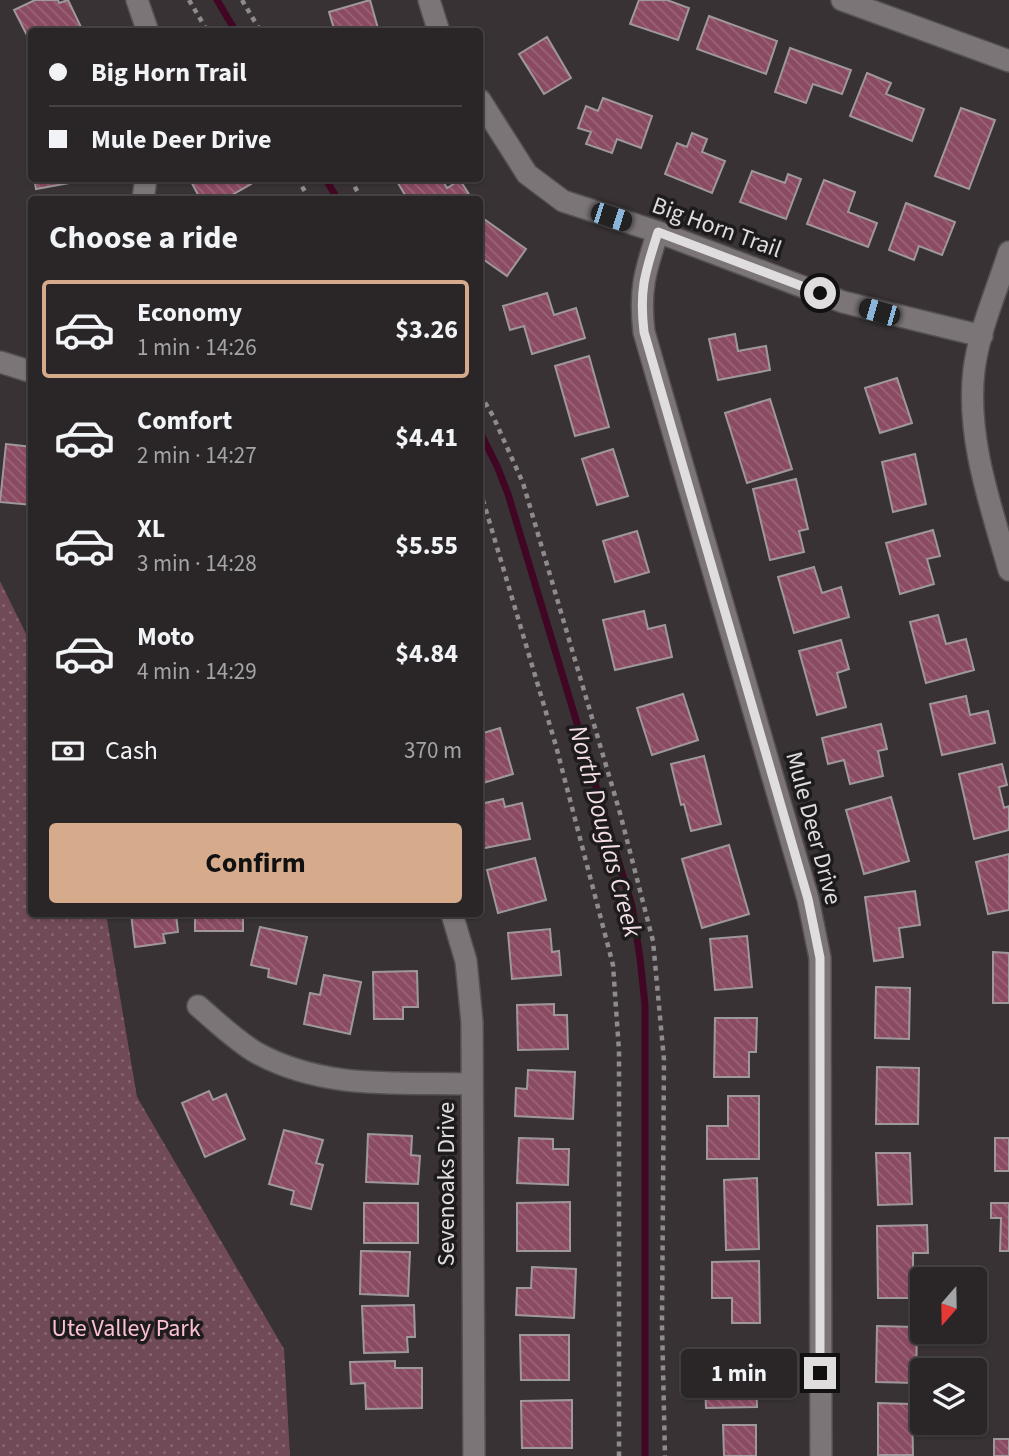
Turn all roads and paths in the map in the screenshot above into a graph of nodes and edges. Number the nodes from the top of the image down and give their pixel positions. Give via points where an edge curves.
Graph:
1 (136, 0) edge
2 (189, 0) edge
3 (242, 0) edge
4 (429, 0) edge
5 (842, 0) edge
6 (146, 28) edge
7 (206, 28) edge
8 (259, 28) edge
9 (438, 28) edge
10 (1009, 61) edge
11 (483, 105) edge
12 (658, 232) junction
13 (1009, 252) edge
14 (982, 336) junction
15 (0, 362) edge
16 (28, 371) edge
17 (483, 399) edge
18 (483, 500) edge
19 (1009, 570) edge
20 (453, 917) edge
21 (198, 1006) dead end
22 (472, 1084) junction
23 (474, 1456) edge
24 (619, 1456) edge
25 (665, 1456) edge
26 (821, 1456) edge

1 - 6 street
2 - 7 path
3 - 8 path
4 - 9 street
5 - 10 street
11 - 12 street, Big Horn Trail via 527,174 563,201
12 - 14 street, Big Horn Trail via 843,302
12 - 26 street, Mule Deer Drive via 644,275 644,332 808,899 820,958
13 - 14 street
14 - 19 street via 974,368 973,419
15 - 16 street
17 - 25 path via 523,483 653,941 664,1060
18 - 24 path via 556,746 613,965 619,1051
20 - 22 street, Sevenoaks Drive via 470,990
21 - 22 street via 255,1052 304,1072 353,1083
22 - 23 street, Sevenoaks Drive

